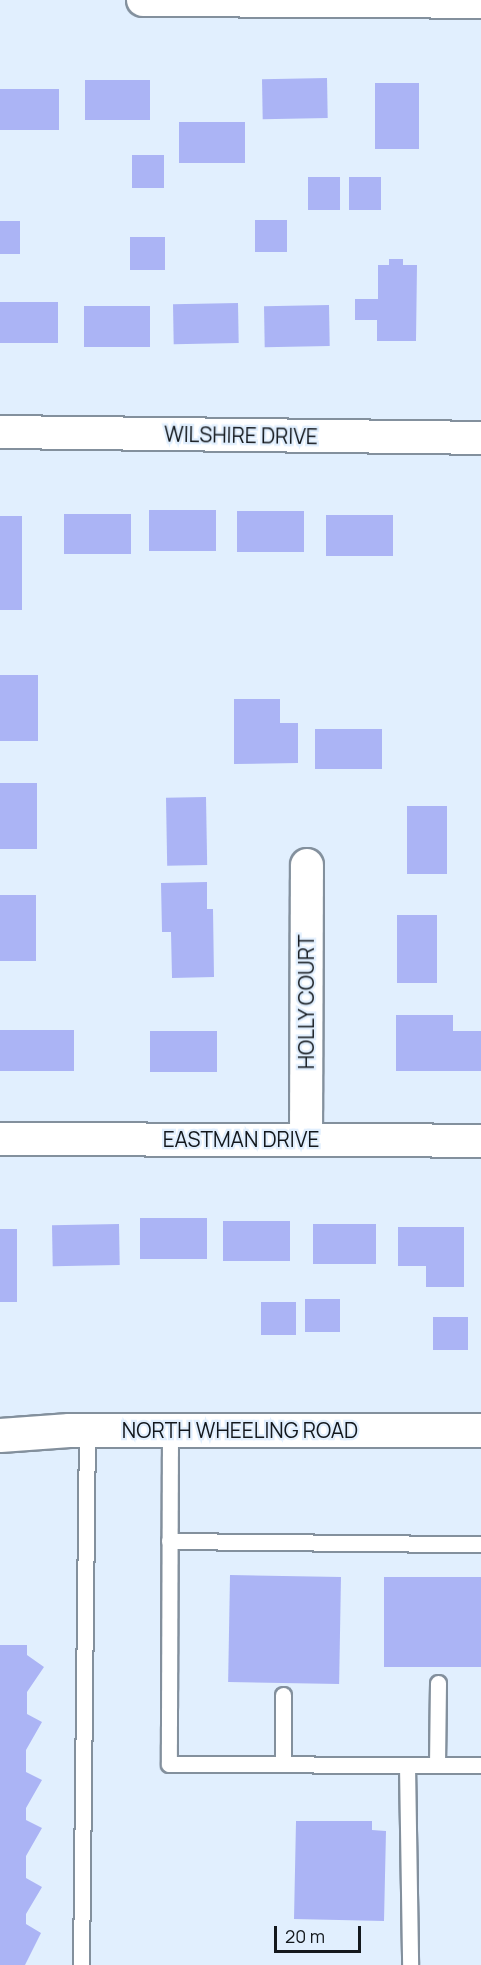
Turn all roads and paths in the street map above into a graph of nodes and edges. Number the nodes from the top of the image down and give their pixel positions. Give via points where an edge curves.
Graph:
1 (143, 0) edge
2 (481, 2) edge
3 (481, 414) edge
4 (0, 432) edge
5 (481, 438) edge
6 (307, 865) dead end
7 (0, 1139) edge
8 (306, 1139) junction
9 (481, 1141) edge
10 (170, 1430) junction
11 (481, 1430) edge
12 (87, 1431) junction
13 (0, 1435) edge
14 (170, 1541) junction
15 (481, 1545) edge
16 (438, 1683) dead end
17 (283, 1695) dead end
18 (283, 1764) junction
19 (407, 1765) junction
20 (437, 1765) junction
21 (481, 1765) edge
22 (81, 1965) edge
23 (410, 1965) edge

1 - 2 street
3 - 5 street
4 - 5 street, WILSHIRE DRIVE
6 - 8 street, HOLLY COURT
7 - 8 street, EASTMAN DRIVE
8 - 9 street, EASTMAN DRIVE
10 - 11 street, NORTH WHEELING ROAD
10 - 12 street, NORTH WHEELING ROAD
10 - 14 lane
12 - 13 street, NORTH WHEELING ROAD
12 - 22 lane
14 - 15 lane
14 - 18 lane via 169,1764
16 - 20 lane
17 - 18 lane
18 - 19 lane
19 - 20 lane
19 - 23 lane
20 - 21 lane

